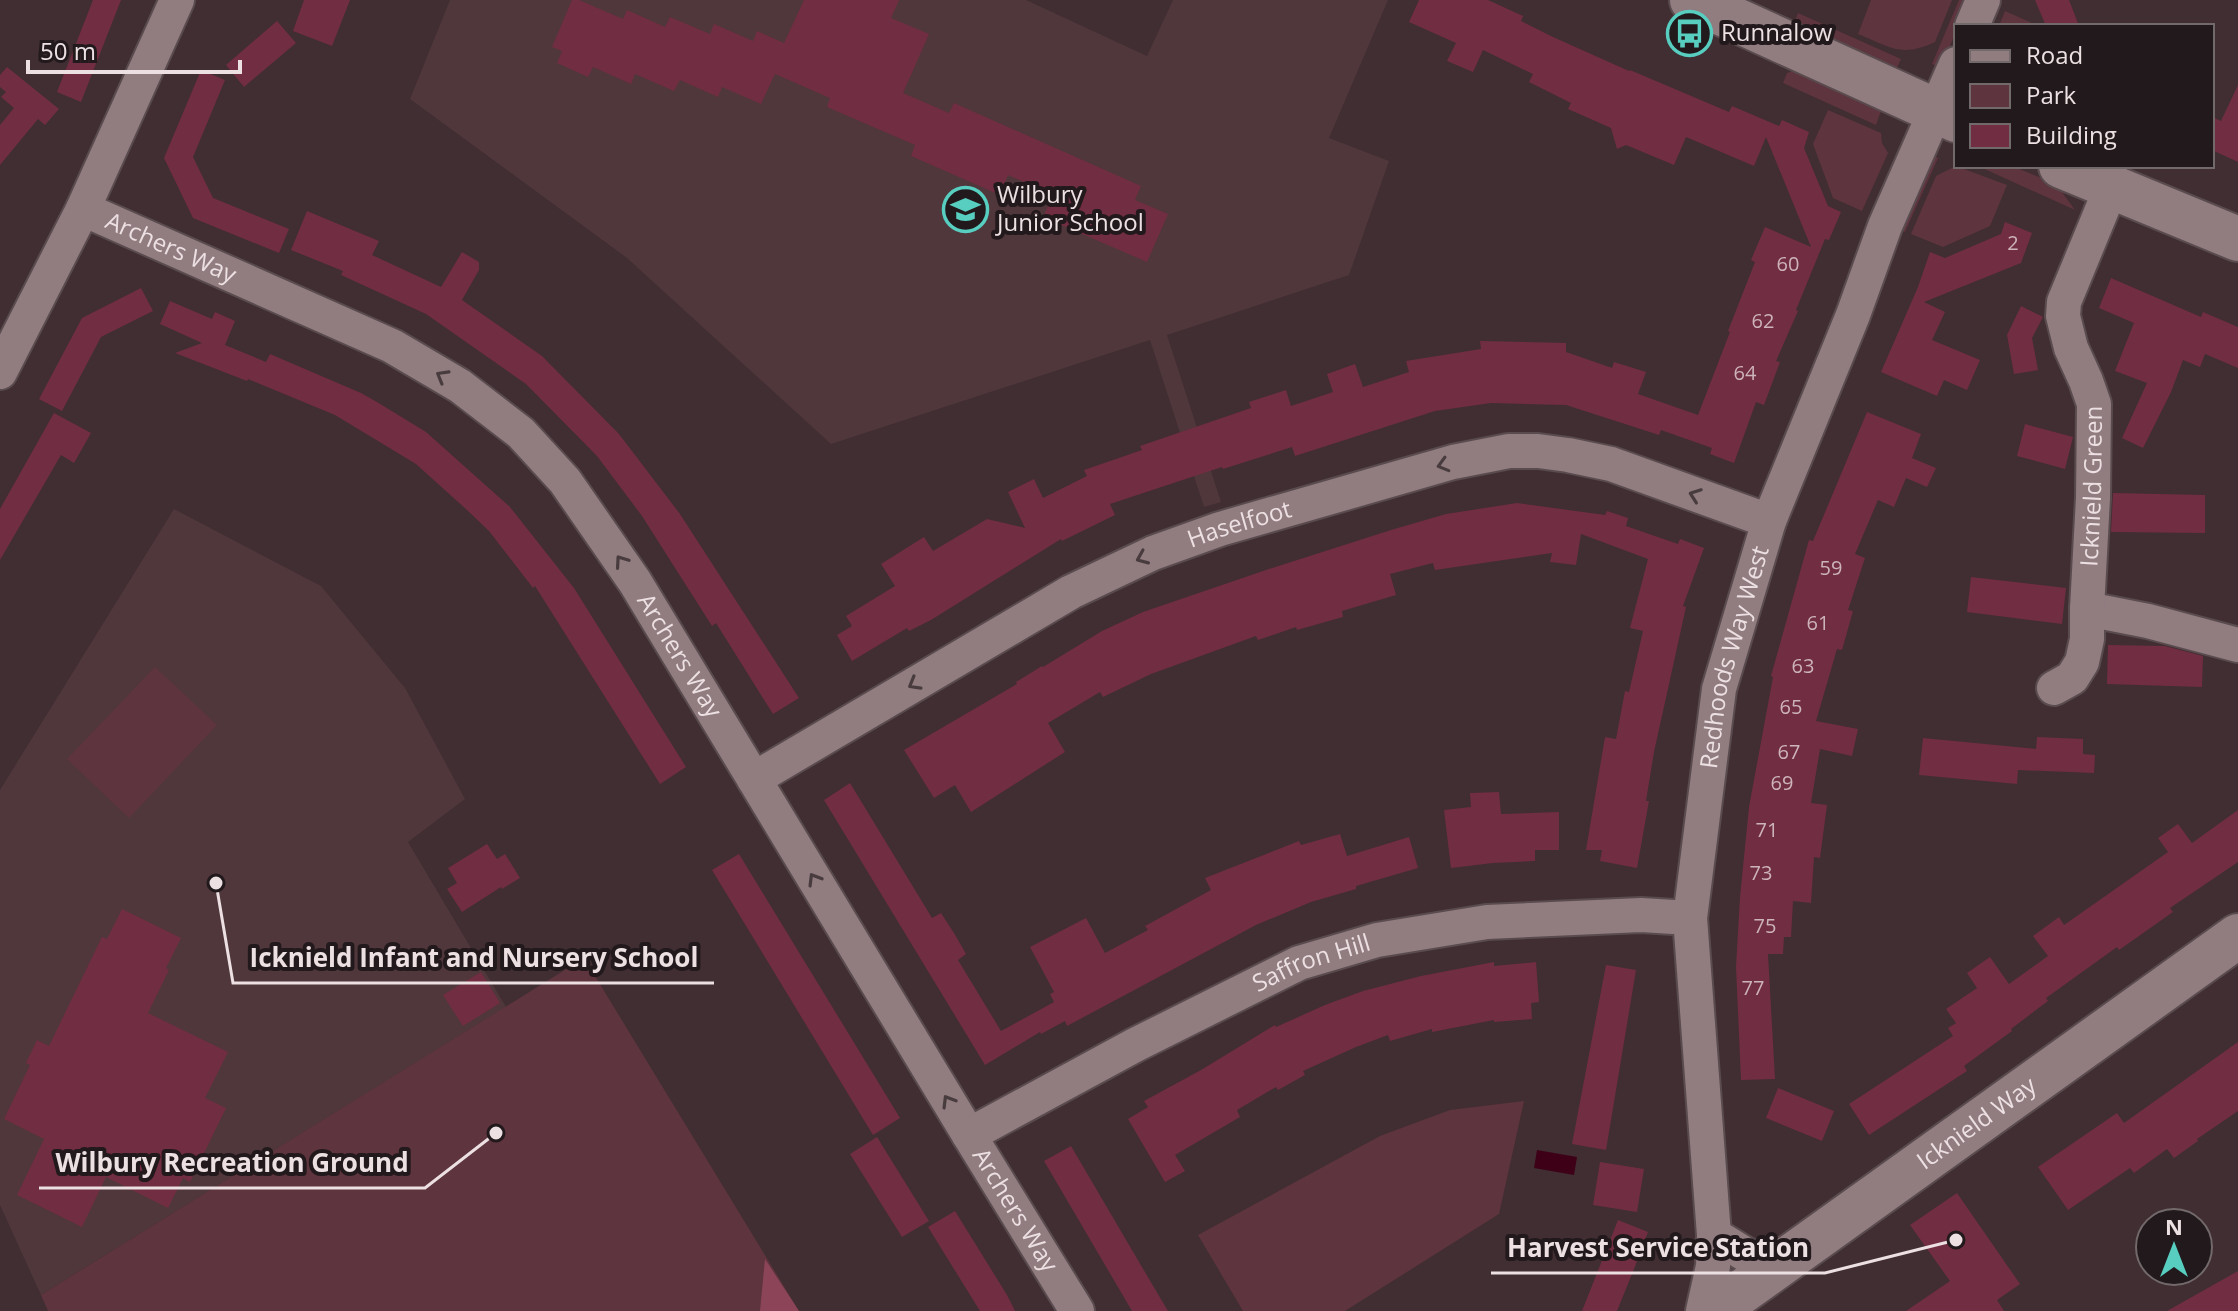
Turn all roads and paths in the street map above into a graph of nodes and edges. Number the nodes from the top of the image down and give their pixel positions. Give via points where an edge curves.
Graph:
1 (177, 0) edge
2 (1692, 0) edge
3 (1983, 0) edge
4 (1973, 24) edge
5 (1954, 74) edge
6 (1946, 115) edge
7 (2066, 168) edge
8 (2111, 188) junction
9 (83, 209) junction
10 (2238, 239) edge
11 (0, 372) edge
12 (1769, 521) junction
13 (2087, 609) junction
14 (2238, 645) edge
15 (2054, 688) dead end
16 (754, 779) junction
17 (1690, 918) junction
18 (2238, 936) edge
19 (969, 1135) junction
20 (1714, 1235) junction
21 (1780, 1265) junction
22 (1077, 1311) edge
23 (1703, 1311) edge
24 (1715, 1311) edge

1 - 9 street
2 - 6 street
3 - 4 street
5 - 6 street, Redhoods Way West
6 - 12 street, Redhoods Way West via 1885,226
7 - 8 street
8 - 10 street
8 - 13 street, Icknield Green via 2063,316 2094,404
9 - 11 street
16 -> 9 street, Archers Way via 635,582 565,481 521,433 460,386 392,346
12 -> 16 street, Haselfoot via 1611,464 1568,455 1509,451 1453,462 1220,529 1115,569
12 - 17 street, Redhoods Way West via 1719,689
13 - 14 street
13 - 15 street, Icknield Green via 2082,662 2072,678
19 -> 16 street, Archers Way
17 - 19 street, Saffron Hill via 1487,922 1377,940 1312,959 1135,1045
17 - 20 street, Redhoods Way West
18 - 21 street, Icknield Way
19 - 22 street, Archers Way
20 - 21 street via 1748,1256
20 - 23 street, Redhoods Way West
21 - 24 street, Icknield Way

